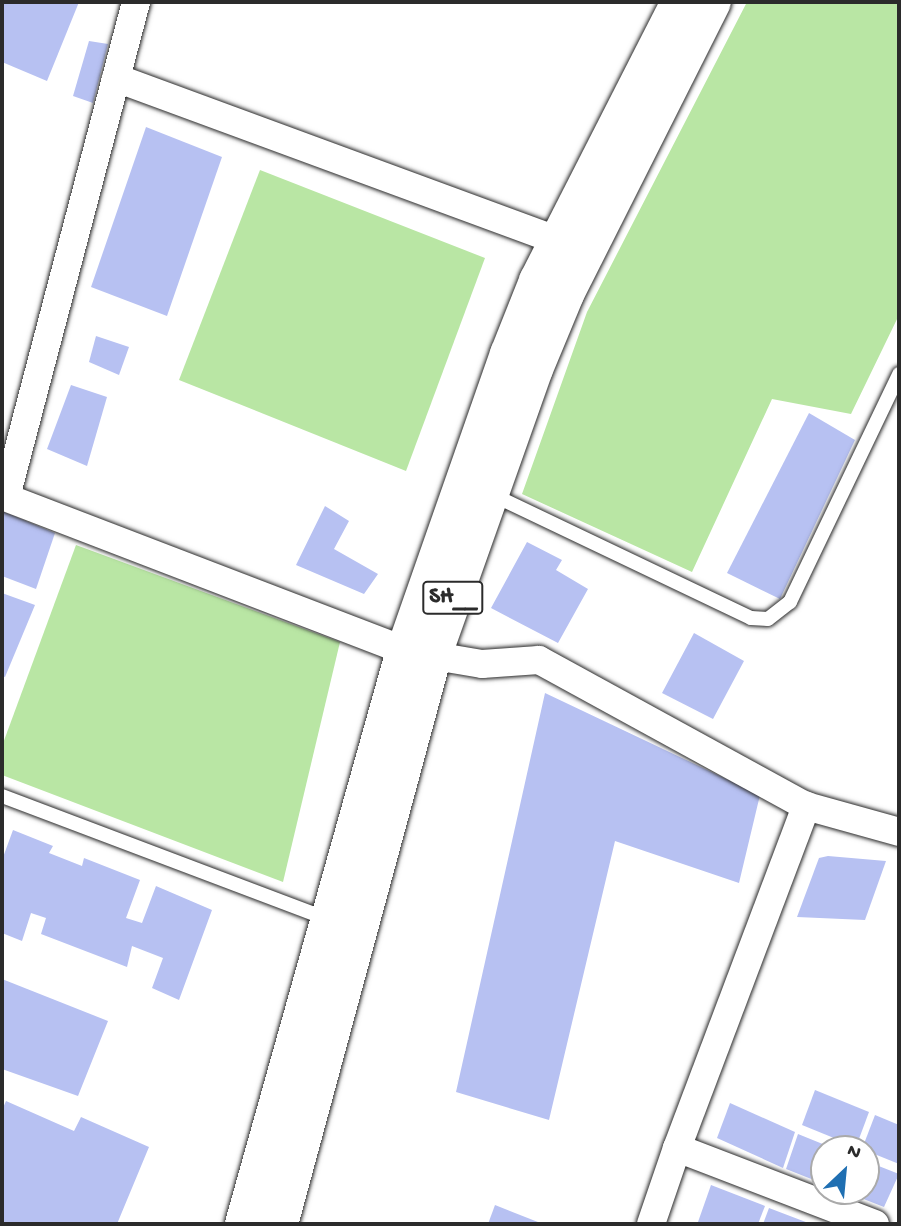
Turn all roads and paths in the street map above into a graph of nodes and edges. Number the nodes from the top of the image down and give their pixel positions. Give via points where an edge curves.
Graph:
1 (136, 2) edge
2 (680, 2) edge
3 (712, 2) edge
4 (116, 78) junction
5 (559, 241) junction
6 (899, 374) edge
7 (490, 494) junction
8 (4, 496) edge
9 (419, 652) junction
10 (2, 796) edge
11 (806, 806) junction
12 (899, 832) edge
13 (329, 919) junction
14 (677, 1148) junction
15 (244, 1224) edge
16 (279, 1224) edge
17 (651, 1224) edge
18 (875, 1224) edge

1 - 4 street
2 - 5 main road
3 - 7 main road, SH__ via 565,294
4 - 5 street
4 - 8 street
5 - 9 main road via 509,354
6 - 7 lane via 790,602 768,619 751,618
7 - 9 main road, SH__
8 - 9 street
9 - 11 street via 482,664 539,660
9 - 13 main road
9 - 16 main road, SH__
10 - 13 lane
11 - 12 street
11 - 14 street
13 - 15 main road
14 - 17 street
14 - 18 street

